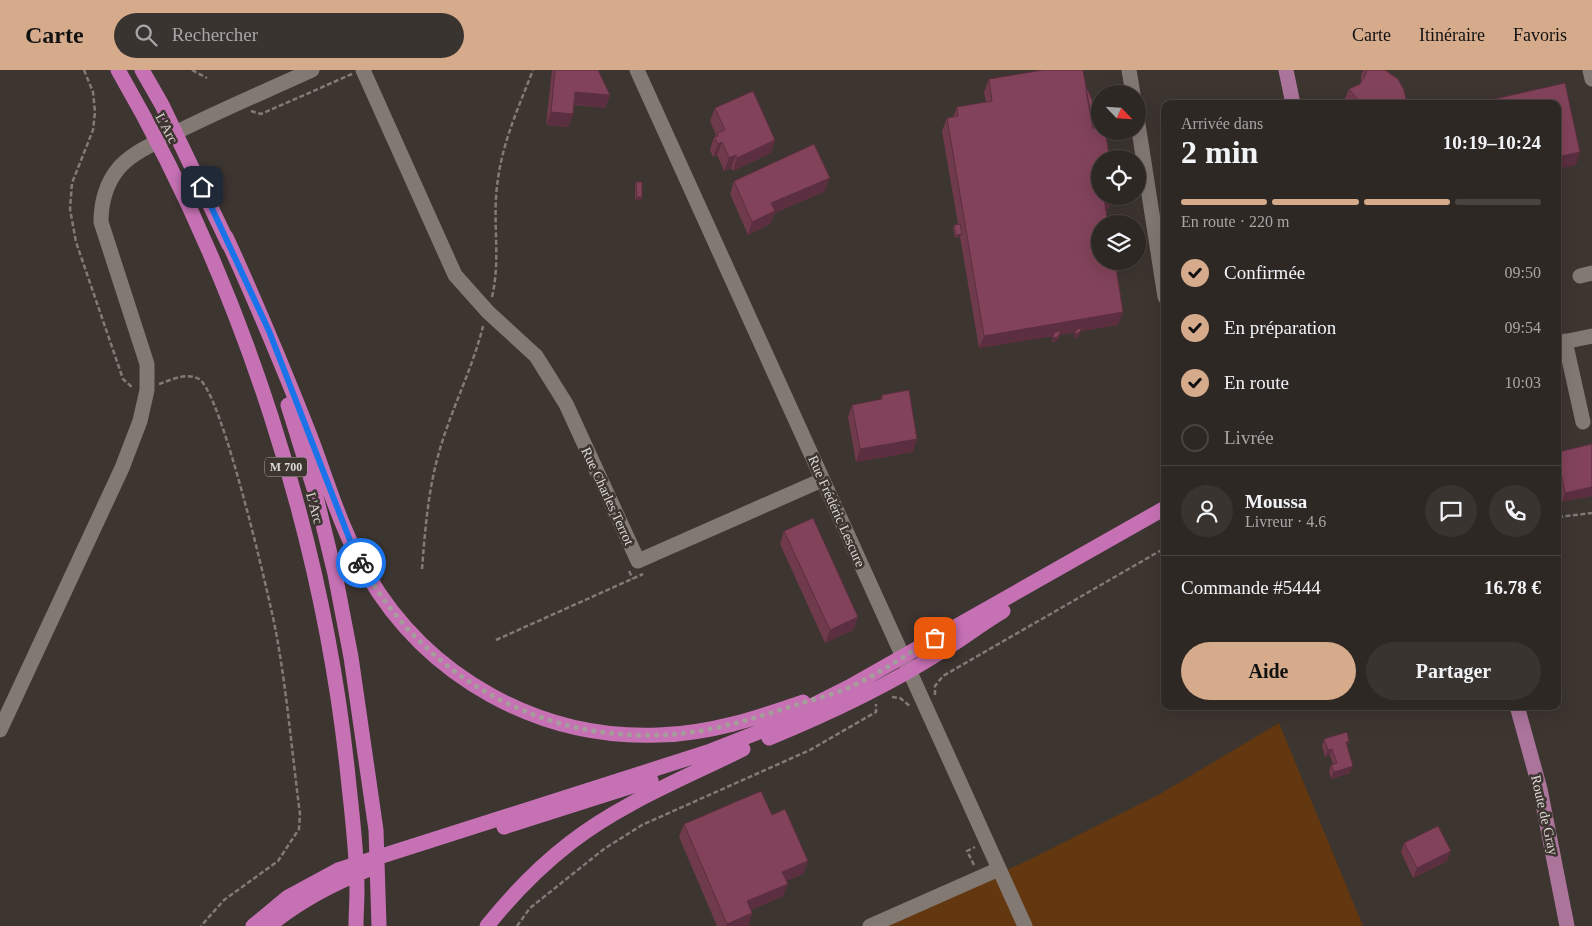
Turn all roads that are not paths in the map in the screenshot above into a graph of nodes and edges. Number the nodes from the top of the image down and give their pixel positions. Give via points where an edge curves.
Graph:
1 (118, 70) edge
2 (142, 70) edge
3 (312, 70) edge
4 (362, 70) edge
5 (637, 70) edge
6 (1129, 70) edge
7 (1286, 70) edge
8 (1590, 70) edge
9 (1592, 79) edge
10 (1132, 85) edge
11 (1292, 100) edge
12 (1140, 140) edge
13 (226, 237) junction
14 (1161, 271) edge
15 (1592, 336) edge
16 (1561, 342) edge
17 (1583, 422) dead end
18 (822, 480) junction
19 (1161, 510) edge
20 (1161, 521) edge
21 (985, 610) junction
22 (902, 657) junction
23 (910, 671) junction
24 (852, 694) junction
25 (1518, 710) edge
26 (0, 730) edge
27 (743, 749) junction
28 (449, 839) junction
29 (999, 869) junction
30 (318, 886) junction
31 (253, 926) edge
32 (269, 926) edge
33 (356, 926) edge
34 (378, 926) edge
35 (487, 926) edge
36 (870, 926) edge
37 (1025, 926) edge
38 (1567, 926) edge

1 - 33 highway, L'Arc / M 700 via 172,172 210,254 237,320 290,476 333,662 354,841
2 - 13 highway, L'Arc / M 700
3 - 26 street via 135,154 112,177 104,198 101,222 147,364 147,390 140,421 122,468
4 - 18 street, Rue Charles Terrot via 455,276 536,356 566,404 638,561
5 - 18 street, Rue Frédéric Lescure
6 - 10 street
7 - 11 main road
8 - 9 street
12 - 14 street
13 - 24 highway via 269,331 363,567 404,626 462,678 500,701 546,720 598,732 643,736 680,734
13 - 34 highway, L'Arc / M 700 via 272,357 315,492 336,574 376,830
15 - 16 street
16 - 17 street
18 - 22 street, Rue Frédéric Lescure
19 - 21 highway
20 - 23 highway via 999,613
21 - 22 highway
21 - 23 highway via 918,656
22 - 23 street, Rue Frédéric Lescure
22 - 24 highway
23 - 24 highway
23 - 29 street, Rue Frédéric Lescure
24 - 27 highway via 838,710
24 - 28 highway via 718,748
25 - 38 main road, Route de Gray via 1542,798
27 - 28 highway via 680,771
27 - 35 highway via 637,800 570,842 516,893
28 - 30 highway
29 - 36 street
29 - 37 street, Rue Frédéric Lescure
30 - 31 highway via 288,897
30 - 32 highway

